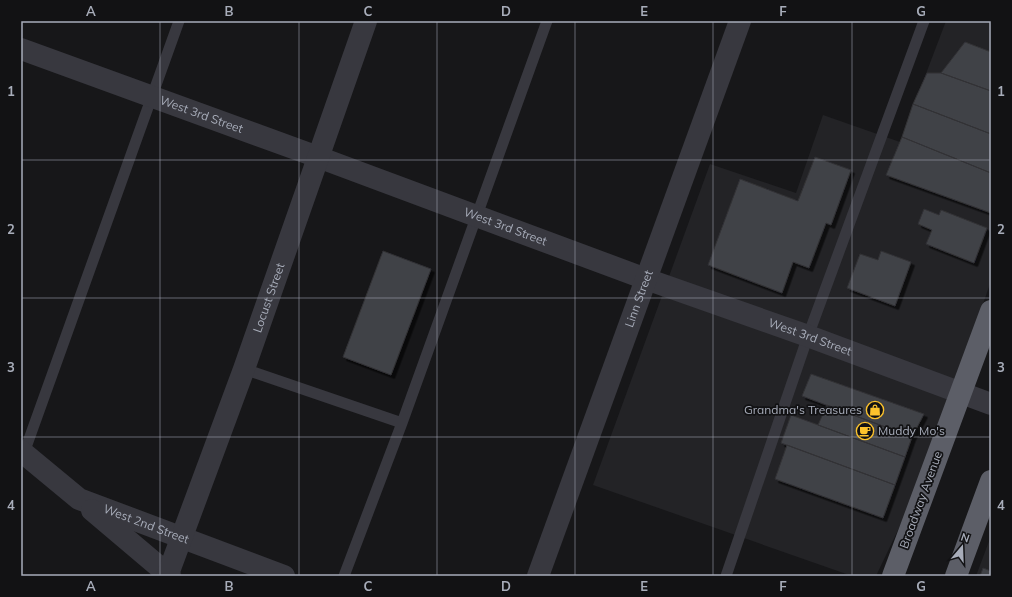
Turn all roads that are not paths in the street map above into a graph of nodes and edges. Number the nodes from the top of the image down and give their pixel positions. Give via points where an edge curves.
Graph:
1 (179, 21) edge
2 (366, 21) edge
3 (547, 21) edge
4 (740, 21) edge
5 (924, 21) edge
6 (21, 49) edge
7 (152, 98) junction
8 (318, 157) junction
9 (477, 216) junction
10 (646, 279) junction
11 (991, 311) edge
12 (808, 336) junction
13 (244, 369) junction
14 (961, 393) junction
15 (991, 404) edge
16 (402, 423) junction
17 (22, 452) edge
18 (991, 481) edge
19 (79, 499) junction
20 (182, 538) junction
21 (169, 575) edge
22 (284, 576) edge
23 (344, 576) edge
24 (538, 576) edge
25 (726, 576) edge
26 (893, 576) edge
27 (956, 576) edge

1 - 7 lane
2 - 8 street, Locust Street
3 - 9 lane
4 - 10 street, Linn Street
5 - 12 lane
6 - 7 street, West 3rd Street
7 - 8 street, West 3rd Street
7 - 17 lane
8 - 9 street, West 3rd Street
8 - 13 street, Locust Street
9 - 10 street, West 3rd Street
9 - 16 lane
10 - 12 street, West 3rd Street
10 - 24 street, Linn Street
11 - 14 highway, Broadway Avenue
12 - 14 street, West 3rd Street
12 - 25 lane
13 - 16 lane
13 - 20 street, Locust Street
14 - 15 street, West 3rd Street
14 - 26 highway, Broadway Avenue
16 - 23 lane
17 - 19 street, West 2nd Street
18 - 27 highway
19 - 20 street, West 2nd Street
19 - 21 street
20 - 21 street, Locust Street
20 - 22 street, West 2nd Street

